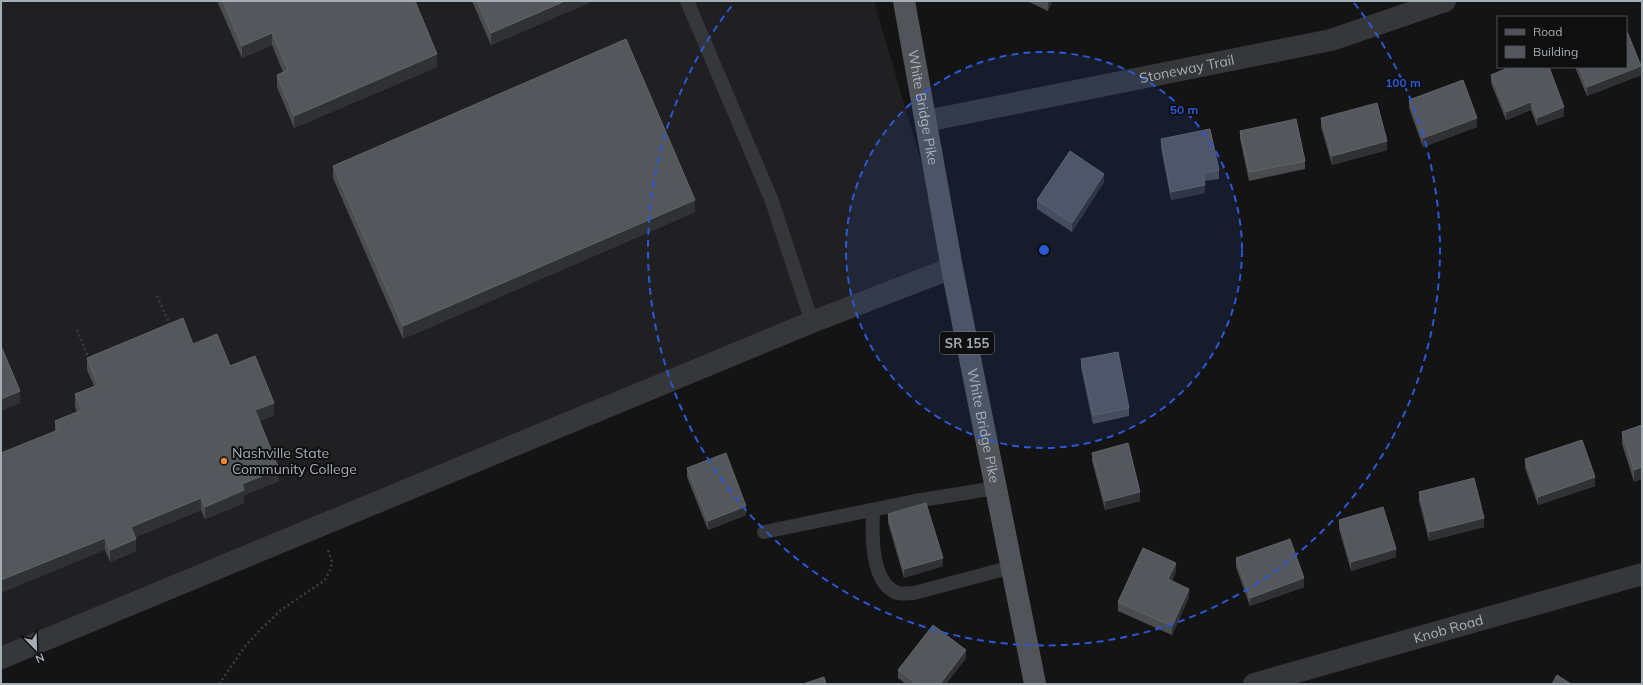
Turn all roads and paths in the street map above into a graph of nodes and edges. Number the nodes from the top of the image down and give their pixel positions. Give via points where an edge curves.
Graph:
1 (687, 1) edge
2 (904, 1) edge
3 (1445, 1) edge
4 (926, 121) junction
5 (952, 268) junction
6 (157, 296) dead end
7 (812, 322) junction
8 (172, 329) edge
9 (77, 330) dead end
10 (91, 363) edge
11 (996, 488) junction
12 (873, 510) junction
13 (764, 532) dead end
14 (328, 549) dead end
15 (1012, 567) junction
16 (1642, 574) edge
17 (1, 658) edge
18 (219, 684) edge
19 (1035, 684) edge
20 (1254, 684) edge

1 - 7 lane via 772,202
2 - 4 main road, White Bridge Pike / SR 155
3 - 4 street, Stoneway Trail via 1331,40
4 - 5 main road, White Bridge Pike / SR 155
5 - 7 street
5 - 11 main road, White Bridge Pike / SR 155
6 - 8 path
7 - 17 street
9 - 10 path
11 - 12 lane
11 - 15 main road, White Bridge Pike / SR 155
12 - 13 lane
12 - 15 lane via 871,538 875,562 884,583 898,593 914,593
14 - 18 path via 332,568 325,580 281,610 262,628 242,650
15 - 19 main road, White Bridge Pike / SR 155
16 - 20 street, Knob Road

